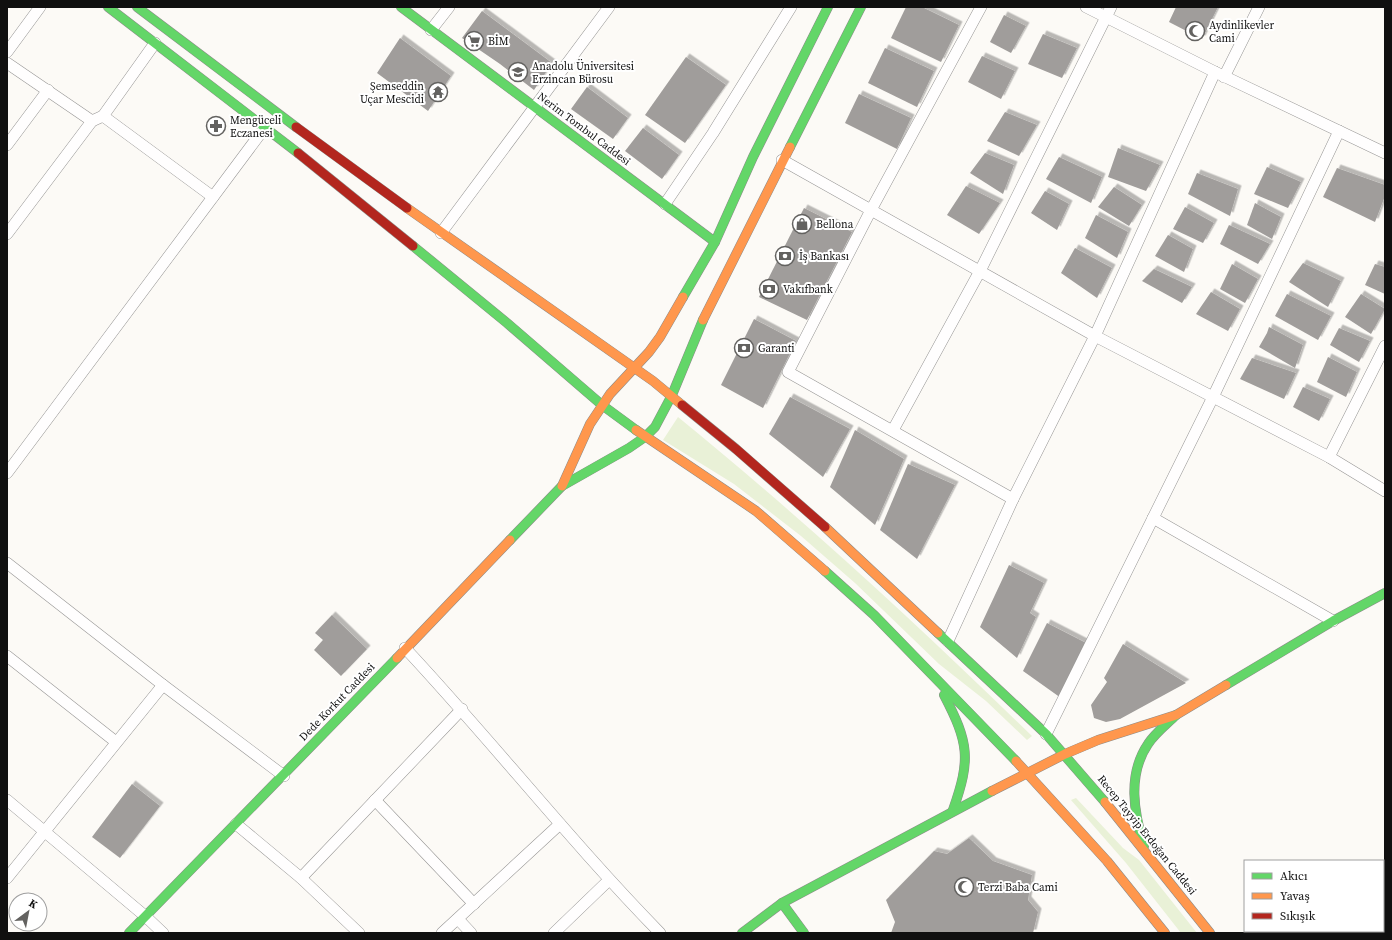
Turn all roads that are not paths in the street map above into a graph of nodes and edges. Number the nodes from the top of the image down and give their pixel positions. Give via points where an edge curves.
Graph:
1 (40, 7) edge
2 (108, 7) edge
3 (137, 7) edge
4 (401, 7) edge
5 (449, 7) edge
6 (609, 7) edge
7 (791, 7) edge
8 (828, 7) edge
9 (861, 7) edge
10 (982, 7) edge
11 (1086, 7) edge
12 (1259, 7) edge
13 (1108, 12) edge
14 (432, 30) junction
15 (155, 43) junction
16 (7, 52) edge
17 (7, 63) edge
18 (1220, 75) junction
19 (48, 90) junction
20 (534, 107) junction
21 (103, 116) junction
22 (92, 121) junction
23 (266, 126) junction
24 (1338, 131) junction
25 (7, 145) edge
26 (1385, 153) edge
27 (782, 160) junction
28 (213, 197) junction
29 (665, 204) junction
30 (871, 210) junction
31 (441, 233) junction
32 (7, 234) edge
33 (715, 242) junction
34 (980, 272) junction
35 (1095, 336) junction
36 (1385, 346) edge
37 (634, 368) junction
38 (672, 395) junction
39 (1213, 397) junction
40 (602, 405) junction
41 (893, 430) junction
42 (645, 437) junction
43 (1329, 457) junction
44 (7, 473) edge
45 (562, 486) junction
46 (1385, 491) edge
47 (1013, 499) junction
48 (1153, 518) junction
49 (7, 563) edge
50 (1385, 593) edge
51 (1334, 621) junction
52 (948, 641) junction
53 (405, 648) junction
54 (7, 656) edge
55 (933, 675) junction
56 (163, 684) junction
57 (462, 709) junction
58 (1176, 714) junction
59 (1046, 734) junction
60 (116, 742) junction
61 (1065, 754) junction
62 (1027, 772) junction
63 (284, 776) junction
64 (7, 800) edge
65 (375, 800) junction
66 (953, 810) junction
67 (236, 824) junction
68 (560, 824) junction
69 (44, 831) junction
70 (1147, 855) junction
71 (7, 878) edge
72 (301, 878) junction
73 (608, 880) junction
74 (782, 903) junction
75 (474, 904) junction
76 (146, 916) junction
77 (458, 919) junction
78 (129, 933) edge
79 (163, 933) edge
80 (359, 933) edge
81 (442, 933) edge
82 (471, 933) edge
83 (554, 933) edge
84 (660, 933) edge
85 (742, 933) edge
86 (804, 933) edge
87 (1166, 933) edge
88 (1210, 933) edge

1 - 16 street
2 - 15 main road
3 - 31 main road, Recep Tayyip Erdoğan Caddesi
4 - 14 main road, Nerim Tombul Caddesi
5 - 14 street
6 - 20 street
7 - 29 street via 713,133
8 - 33 main road, Dede Korkut Caddesi via 753,157
9 - 27 main road, Dede Korkut Caddesi
10 - 30 street
11 - 13 street
12 - 18 street
13 - 18 street
13 - 34 street
14 - 20 main road, Nerim Tombul Caddesi
15 - 21 street
15 - 23 main road
17 - 19 street
18 - 24 street
18 - 35 street
19 - 22 street
19 - 25 street
20 - 29 main road, Nerim Tombul Caddesi
20 - 31 street
21 - 22 street
21 - 28 street
22 - 32 street
23 - 28 street
23 - 40 main road via 507,323
24 - 26 street
24 - 39 street
27 - 30 street
27 - 38 main road, Dede Korkut Caddesi via 696,334
28 - 44 street
29 - 33 main road, Nerim Tombul Caddesi
30 - 34 street
30 - 41 street via 788,372
31 - 37 main road, Recep Tayyip Erdoğan Caddesi
33 - 37 main road, Dede Korkut Caddesi via 660,337
34 - 35 street
34 - 41 street
35 - 39 street
35 - 47 street
36 - 43 street
37 - 38 main road, Recep Tayyip Erdoğan Caddesi
37 - 40 main road, Dede Korkut Caddesi
38 - 42 main road, Dede Korkut Caddesi via 655,426
38 - 52 main road, Recep Tayyip Erdoğan Caddesi via 826,528
39 - 43 street
39 - 48 street
40 - 42 main road
40 - 45 main road, Dede Korkut Caddesi via 590,424
41 - 47 street
42 - 45 main road, Dede Korkut Caddesi
42 - 55 main road via 714,481 762,516 874,615
43 - 46 street
45 - 53 main road, Dede Korkut Caddesi
47 - 52 street
48 - 51 street
48 - 59 street
49 - 56 street
50 - 51 main road
51 - 58 main road
52 - 59 main road, Recep Tayyip Erdoğan Caddesi
53 - 57 street
53 - 63 main road, Dede Korkut Caddesi
54 - 60 street
55 - 62 main road
55 - 66 main road via 962,726 966,743 965,779
56 - 60 street
56 - 63 street
57 - 65 street
57 - 68 street
58 - 61 main road
58 - 70 main road via 1148,745 1138,767 1133,795
59 - 61 main road, Recep Tayyip Erdoğan Caddesi
60 - 69 street
61 - 62 main road
61 - 70 main road, Recep Tayyip Erdoğan Caddesi
62 - 66 main road
62 - 87 main road via 1107,861
63 - 67 main road, Dede Korkut Caddesi
64 - 69 street
65 - 72 street
65 - 75 street
66 - 74 main road
67 - 72 street
67 - 76 main road, Dede Korkut Caddesi
68 - 73 street
68 - 75 street
69 - 71 street
69 - 76 street
70 - 88 main road, Recep Tayyip Erdoğan Caddesi
72 - 80 street
73 - 83 street
73 - 84 street
74 - 85 main road
74 - 86 main road
75 - 77 street
76 - 78 main road, Dede Korkut Caddesi
76 - 79 street
77 - 81 street
77 - 82 street

